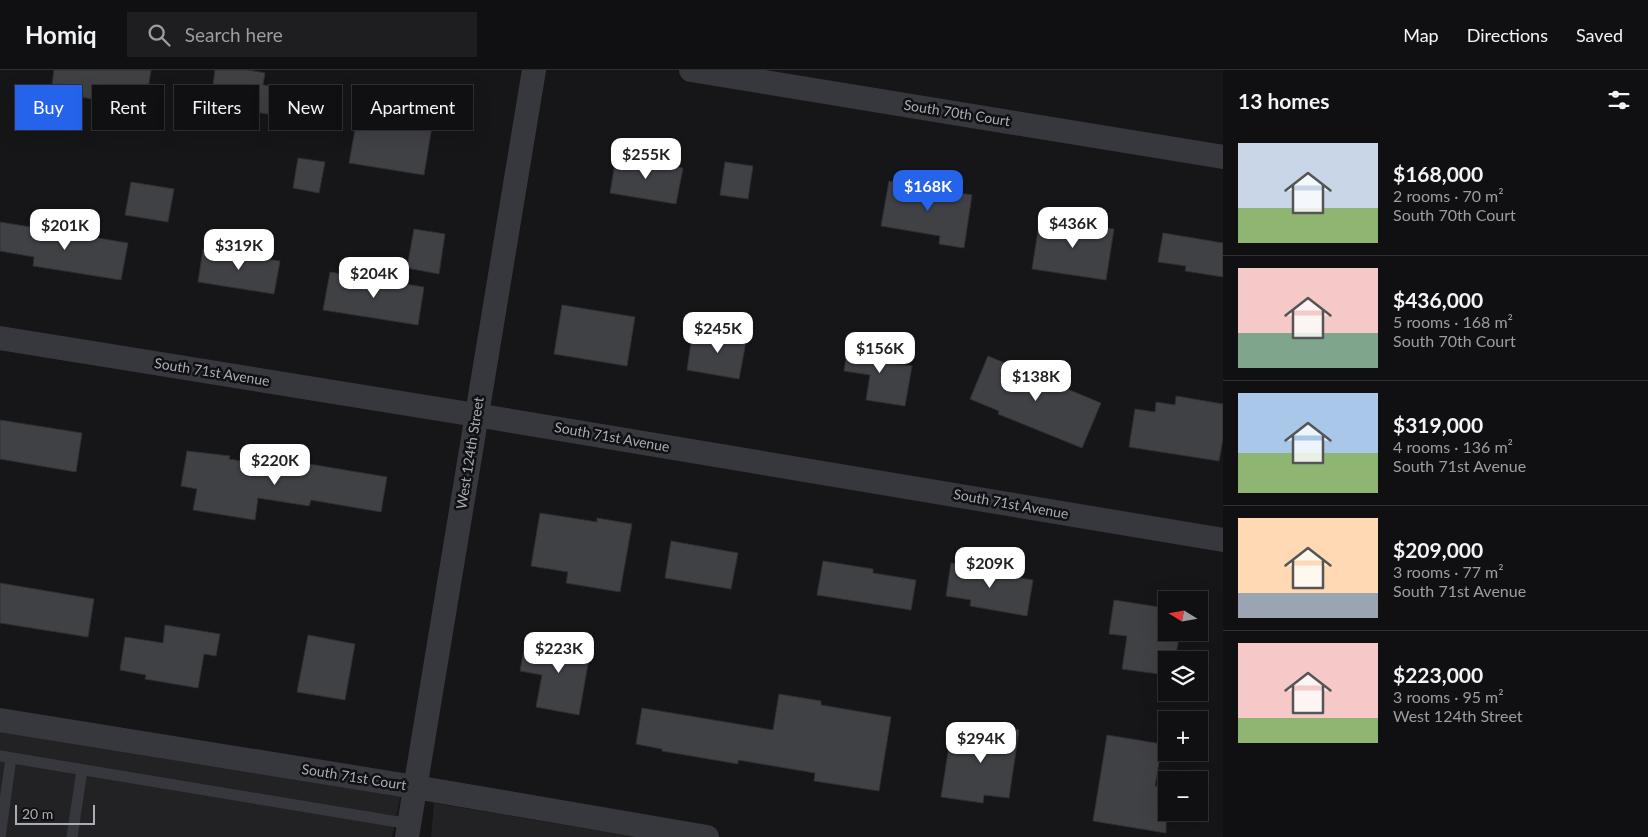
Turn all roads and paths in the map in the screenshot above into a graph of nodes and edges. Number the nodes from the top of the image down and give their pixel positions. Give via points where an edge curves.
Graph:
1 (534, 70) edge
2 (692, 70) edge
3 (1223, 157) edge
4 (0, 338) edge
5 (476, 414) junction
6 (1223, 540) edge
7 (0, 720) edge
8 (6, 757) edge
9 (82, 770) junction
10 (415, 787) junction
11 (408, 831) edge
12 (0, 837) edge
13 (72, 837) edge
14 (707, 837) edge

1 - 5 street, West 124th Street
2 - 3 street, South 70th Court
4 - 5 street, South 71st Avenue
5 - 6 street, South 71st Avenue
5 - 10 street, West 124th Street
7 - 10 street, South 71st Court
8 - 9 lane
8 - 12 lane
9 - 11 lane
9 - 13 lane
10 - 11 street, West 124th Street
10 - 14 street, South 71st Court

